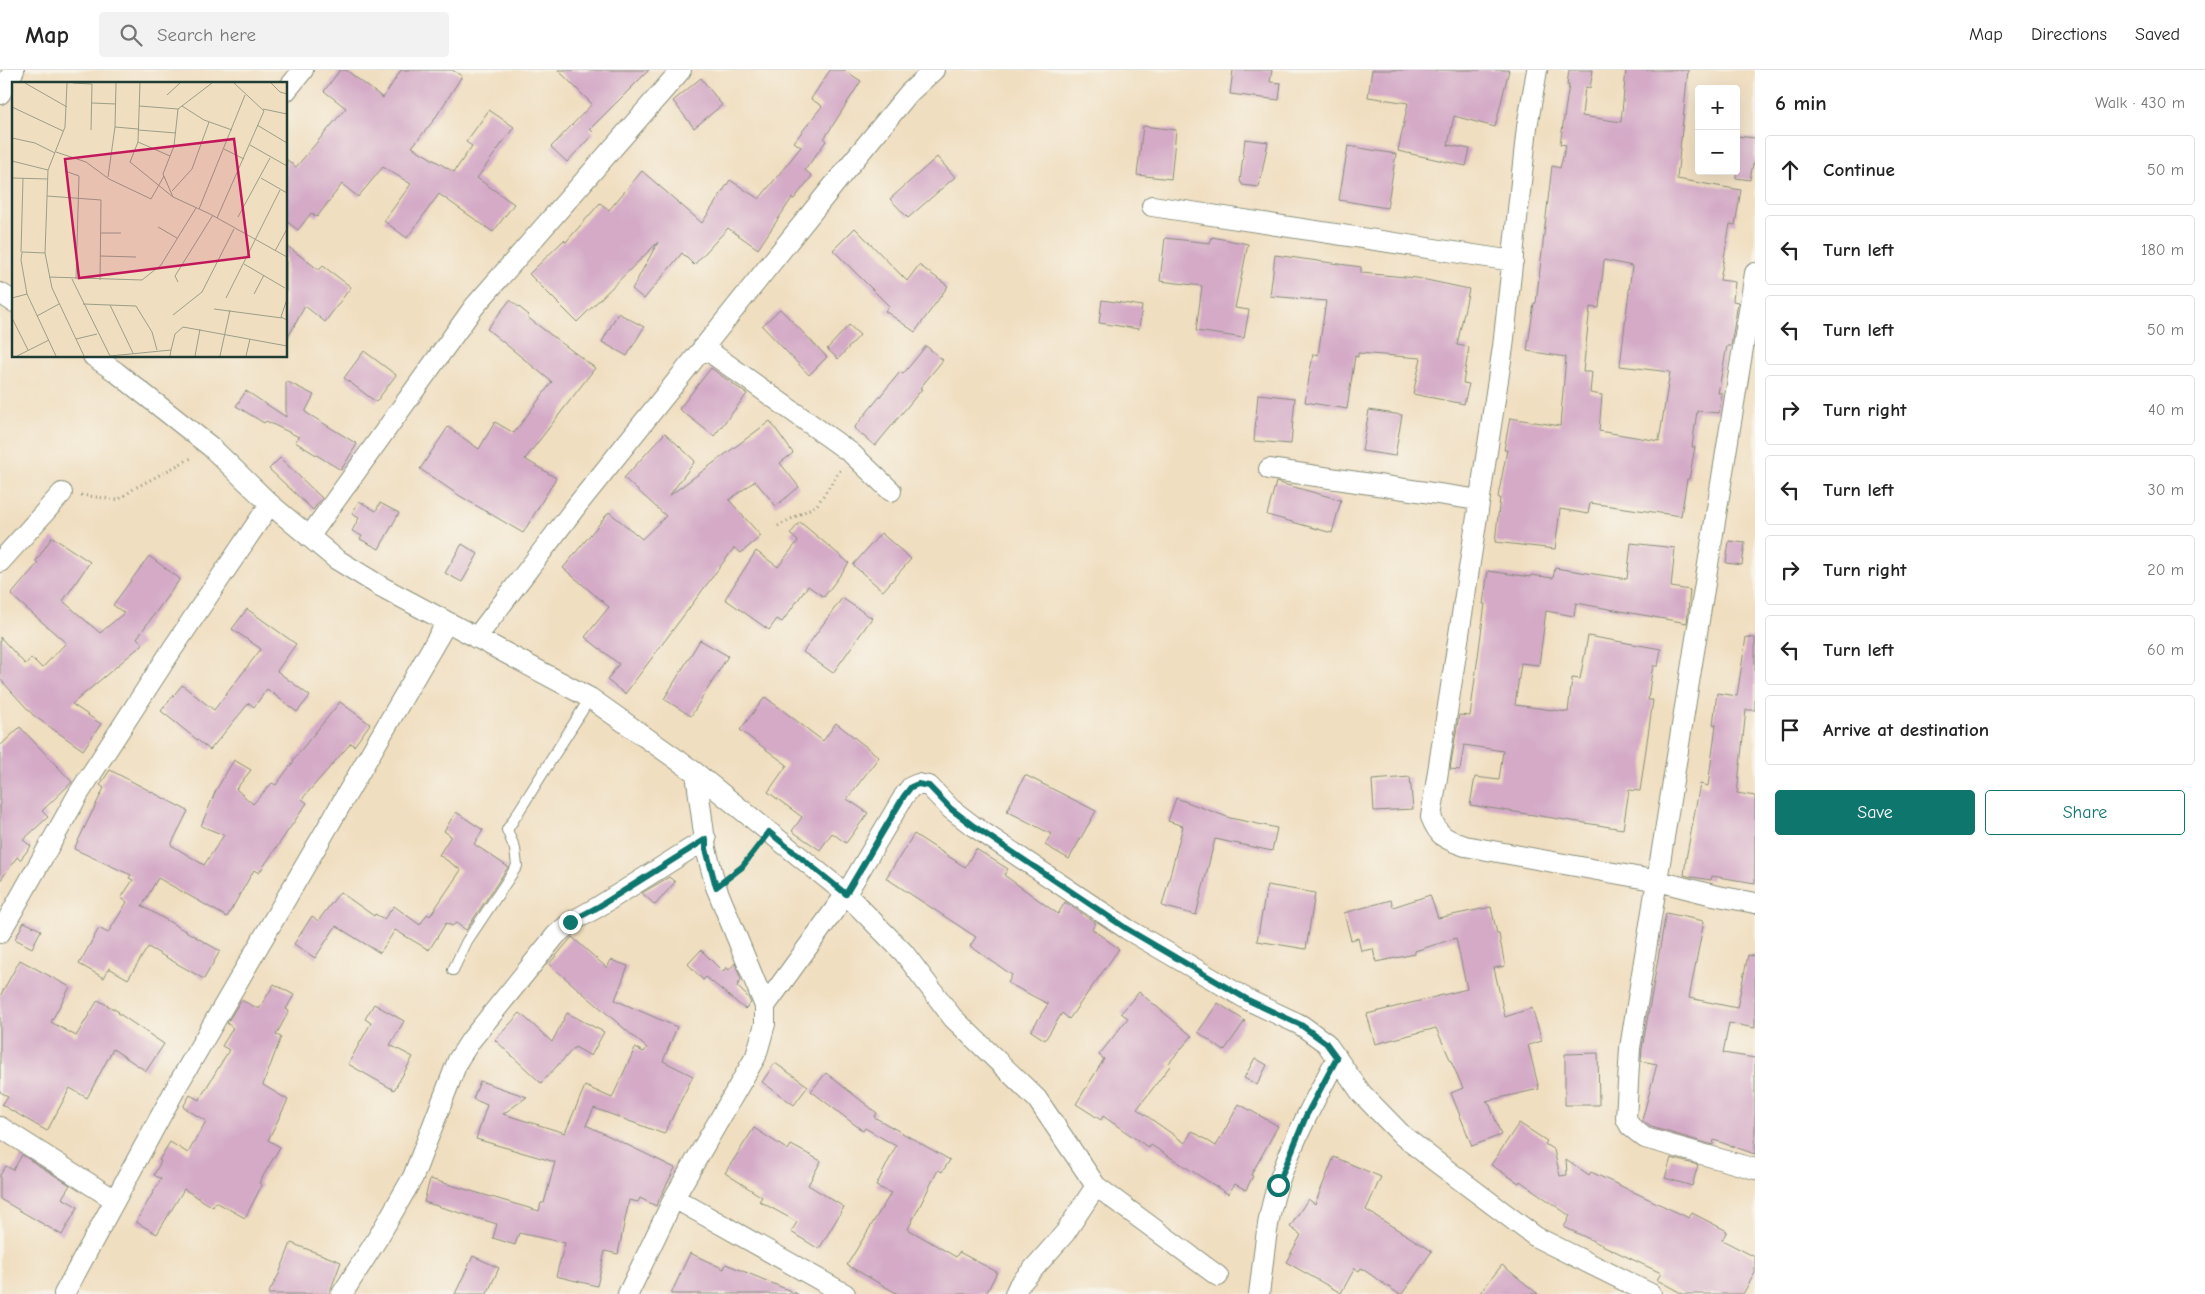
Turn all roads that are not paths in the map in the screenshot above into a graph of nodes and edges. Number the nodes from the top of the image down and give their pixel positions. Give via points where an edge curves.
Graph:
1 (14, 70) edge
2 (303, 70) edge
3 (681, 70) edge
4 (934, 70) edge
5 (1537, 70) edge
6 (288, 89) edge
7 (0, 94) edge
8 (1152, 206) dead end
9 (1512, 260) junction
10 (1755, 273) edge
11 (0, 293) edge
12 (12, 301) edge
13 (703, 347) junction
14 (100, 358) edge
15 (120, 364) edge
16 (1269, 469) dead end
17 (891, 491) dead end
18 (62, 492) road end
19 (1479, 500) junction
20 (270, 504) junction
21 (309, 537) junction
22 (0, 562) edge
23 (447, 622) junction
24 (476, 638) junction
25 (590, 698) junction
26 (696, 773) junction
27 (706, 839) junction
28 (1658, 881) junction
29 (846, 894) junction
30 (1755, 903) edge
31 (0, 934) edge
32 (453, 970) dead end
33 (765, 1006) junction
34 (1337, 1058) junction
35 (0, 1127) edge
36 (1755, 1168) edge
37 (1096, 1186) junction
38 (674, 1198) junction
39 (115, 1200) junction
40 (1218, 1276) dead end
41 (64, 1294) edge
42 (342, 1294) edge
43 (628, 1294) edge
44 (845, 1294) edge
45 (1015, 1294) edge
46 (1259, 1294) edge
47 (1651, 1294) edge

1 - 7 street
2 - 6 street
3 - 21 street via 474,307
4 - 13 street via 908,92
5 - 9 street
8 - 9 street
9 - 19 street via 1503,347
10 - 28 street
11 - 12 street
13 - 17 street via 851,453
13 - 24 street
14 - 15 street
15 - 20 street
16 - 19 street
18 - 22 street
19 - 28 street via 1431,807 1437,832 1465,846
20 - 21 street
20 - 31 street via 79,793
21 - 23 street via 336,559
23 - 24 street
23 - 39 street via 177,1086
24 - 25 street
25 - 26 street
25 - 32 lane via 507,830 515,848 517,866 467,941
26 - 27 street
26 - 29 street
27 - 33 street via 716,887
27 - 42 street via 570,922 471,1040 458,1060 413,1177
28 - 30 street
28 - 36 street via 1630,1048 1626,1118 1630,1126 1646,1138
29 - 33 street
29 - 34 street via 904,796 918,784 929,786 972,825 1127,929 1250,1001 1301,1025 1326,1043
29 - 37 street via 904,953 953,1018 1037,1099
33 - 38 street via 765,1024 756,1056
34 - 46 street via 1306,1116 1278,1185
34 - 47 street via 1362,1094 1403,1136 1435,1162 1536,1237
35 - 39 street
37 - 40 street
37 - 45 street via 1065,1233 1018,1284
38 - 43 street
38 - 44 street
39 - 41 street

